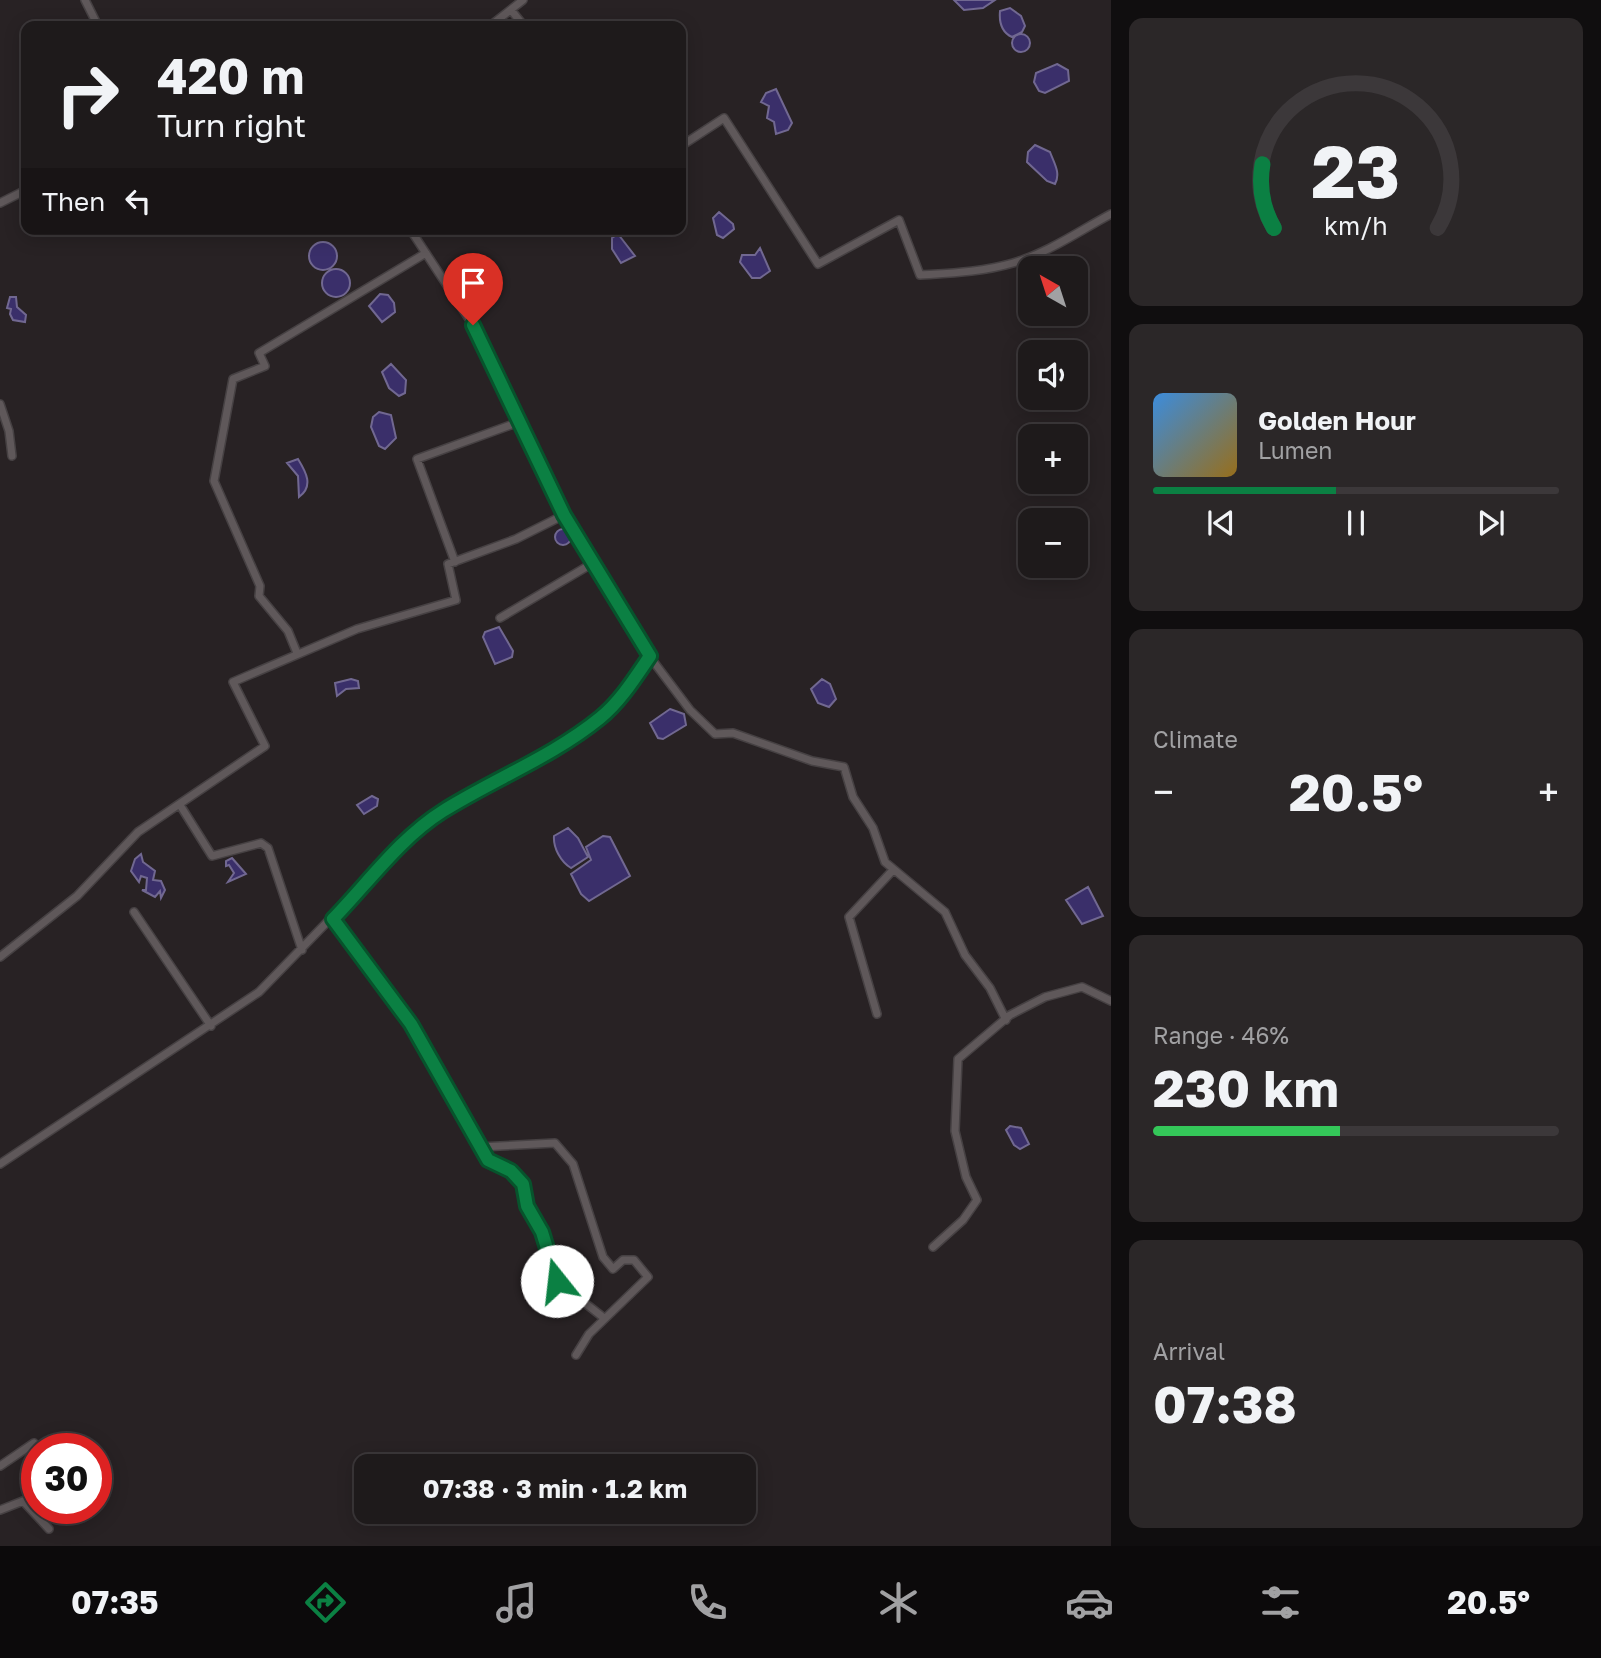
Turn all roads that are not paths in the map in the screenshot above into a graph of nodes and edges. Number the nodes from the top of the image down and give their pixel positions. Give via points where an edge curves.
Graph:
1 (85, 0) edge
2 (523, 0) edge
3 (511, 10) junction
4 (96, 21) edge
5 (497, 21) edge
6 (520, 21) edge
7 (686, 143) edge
8 (21, 193) edge
9 (0, 204) edge
10 (1111, 214) edge
11 (414, 235) edge
12 (426, 253) junction
13 (0, 404) edge
14 (520, 422) junction
15 (12, 456) dead end
16 (564, 515) junction
17 (455, 562) junction
18 (593, 563) junction
19 (500, 618) dead end
20 (297, 653) junction
21 (650, 656) junction
22 (180, 805) junction
23 (893, 870) junction
24 (134, 912) dead end
25 (333, 919) junction
26 (302, 950) junction
27 (0, 957) edge
28 (1111, 1001) edge
29 (877, 1014) dead end
30 (1006, 1020) junction
31 (211, 1026) junction
32 (480, 1147) junction
33 (0, 1164) edge
34 (933, 1247) dead end
35 (604, 1318) junction
36 (576, 1355) dead end
37 (21, 1452) edge
38 (0, 1466) edge
39 (0, 1510) edge
40 (49, 1529) dead end

1 - 4 street
2 - 3 street
3 - 5 street
3 - 6 street
7 - 10 street via 724,118 818,264 899,220 920,275 972,272 1046,251
8 - 9 street
11 - 12 street
12 - 14 street via 473,325
12 - 20 street via 259,353 265,366 233,379 214,481 260,586 259,596 288,631
13 - 15 street
14 - 16 street
14 - 17 street via 417,459
16 - 17 street
16 - 18 street
17 - 20 street via 448,564 456,600 357,629
18 - 19 street
18 - 21 street
20 - 22 street via 233,682 265,746
21 - 23 street via 690,710 715,734 733,733 812,761 844,767 853,797
21 - 25 street via 601,718 442,812 407,840
22 - 26 street via 212,856 261,843 268,848
22 - 27 street via 138,832 77,896
23 - 29 street via 849,917
23 - 30 street via 916,884 945,912 965,955 990,988
24 - 31 street
25 - 26 street
25 - 32 street via 411,1024
26 - 31 street via 259,992
28 - 30 street via 1082,987 1045,997
30 - 34 street via 958,1059 955,1131 977,1200
31 - 33 street
32 - 35 street via 488,1160 511,1171 523,1184 527,1206 542,1232 557,1281
32 - 35 street via 555,1143 573,1164 603,1257 612,1269 623,1260 634,1260 648,1277
35 - 36 street
37 - 38 street
39 - 40 street via 23,1501

